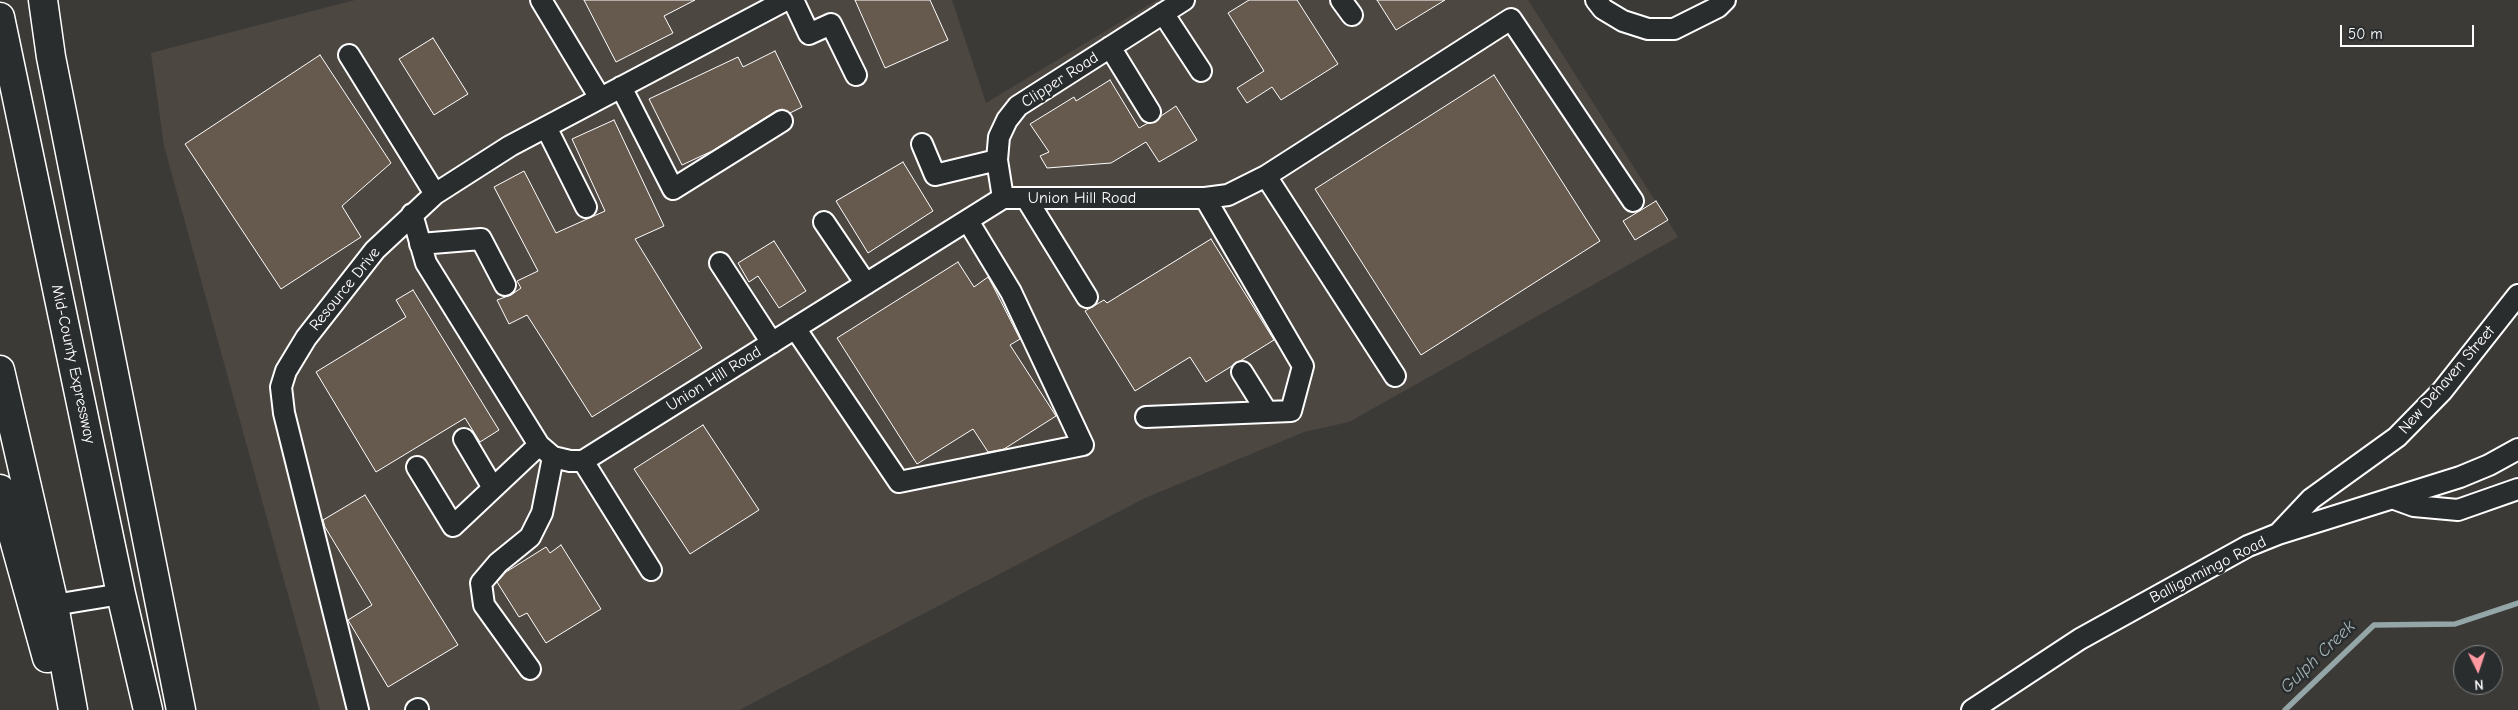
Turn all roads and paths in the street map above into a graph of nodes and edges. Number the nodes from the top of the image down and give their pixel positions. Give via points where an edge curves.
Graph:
1 (43, 0) edge
2 (541, 0) edge
3 (786, 0) edge
4 (793, 0) edge
5 (1184, 0) edge
6 (1596, 0) edge
7 (1725, 0) edge
8 (1163, 13) junction
9 (2, 25) edge
10 (1110, 47) junction
11 (350, 55) dead end
12 (1202, 71) dead end
13 (856, 75) dead end
14 (621, 87) junction
15 (600, 98) junction
16 (1150, 112) dead end
17 (782, 121) dead end
18 (546, 127) junction
19 (922, 144) dead end
20 (997, 160) junction
21 (1266, 176) junction
22 (435, 194) junction
23 (1003, 198) junction
24 (1026, 198) junction
25 (1205, 198) junction
26 (1633, 201) dead end
27 (586, 207) dead end
28 (412, 214) junction
29 (968, 220) junction
30 (824, 222) dead end
31 (420, 244) junction
32 (720, 264) dead end
33 (866, 284) junction
34 (506, 285) dead end
35 (2518, 295) edge
36 (1087, 297) dead end
37 (795, 328) junction
38 (772, 343) junction
39 (0, 370) edge
40 (1242, 372) dead end
41 (1395, 376) dead end
42 (1267, 412) junction
43 (1146, 417) dead end
44 (464, 439) dead end
45 (2518, 449) edge
46 (546, 451) junction
47 (583, 460) junction
48 (417, 467) dead end
49 (493, 488) junction
50 (0, 489) edge
51 (2518, 489) edge
52 (2392, 498) junction
53 (2278, 534) junction
54 (650, 570) dead end
55 (121, 594) junction
56 (54, 605) junction
57 (530, 669) dead end
58 (62, 710) edge
59 (73, 710) edge
60 (148, 710) edge
61 (181, 710) edge
62 (358, 710) edge
63 (1972, 710) edge

1 - 61 highway via 51,57
2 - 15 street
3 - 14 street
4 - 13 street via 809,34 831,24
5 - 8 street, Clipper Road
6 - 7 street via 1622,21 1648,29 1674,29 1718,7
8 - 10 street, Clipper Road
8 - 12 street
9 - 55 highway, Mid-County Expressway
10 - 16 street
10 - 20 street, Clipper Road via 1018,106 1000,137
11 - 22 street
14 - 15 street
14 - 17 street via 673,189
15 - 18 street
18 - 22 street
18 - 27 street
19 - 20 street via 936,175
20 - 23 street, Clipper Road
21 - 25 street, Union Hill Road via 1228,195
21 - 26 street, Union Hill Road via 1511,19
21 - 41 street
22 - 28 street
23 - 24 street, Union Hill Road
23 - 29 street, Union Hill Road
24 - 25 street, Union Hill Road
24 - 36 street
25 - 42 street via 1303,366 1292,411
28 - 31 street
28 - 62 street, Resource Drive via 375,250 306,338 286,371 281,388 284,413
29 - 33 street, Union Hill Road
29 - 37 street via 1011,292 1083,445 899,482
30 - 33 street
31 - 34 street via 481,240
31 - 46 street via 426,263
32 - 38 street
33 - 37 street, Union Hill Road
35 - 53 street, New Dehaven Street via 2442,391 2397,437 2310,499
37 - 38 street, Union Hill Road
38 - 47 street, Union Hill Road
39 - 56 highway
40 - 42 street
42 - 43 street
44 - 49 street
45 - 52 street, Balligomingo Road via 2460,477
46 - 47 street via 570,462
46 - 49 street
46 - 57 street via 542,513 530,537 498,563 481,583 484,605
47 - 54 street
48 - 49 street via 454,526
50 - 58 highway
51 - 52 street via 2458,510 2414,506
52 - 53 street, Balligomingo Road
53 - 63 street, Balligomingo Road via 2217,561 2080,639
55 - 56 street
55 - 60 highway, Mid-County Expressway
56 - 59 highway

